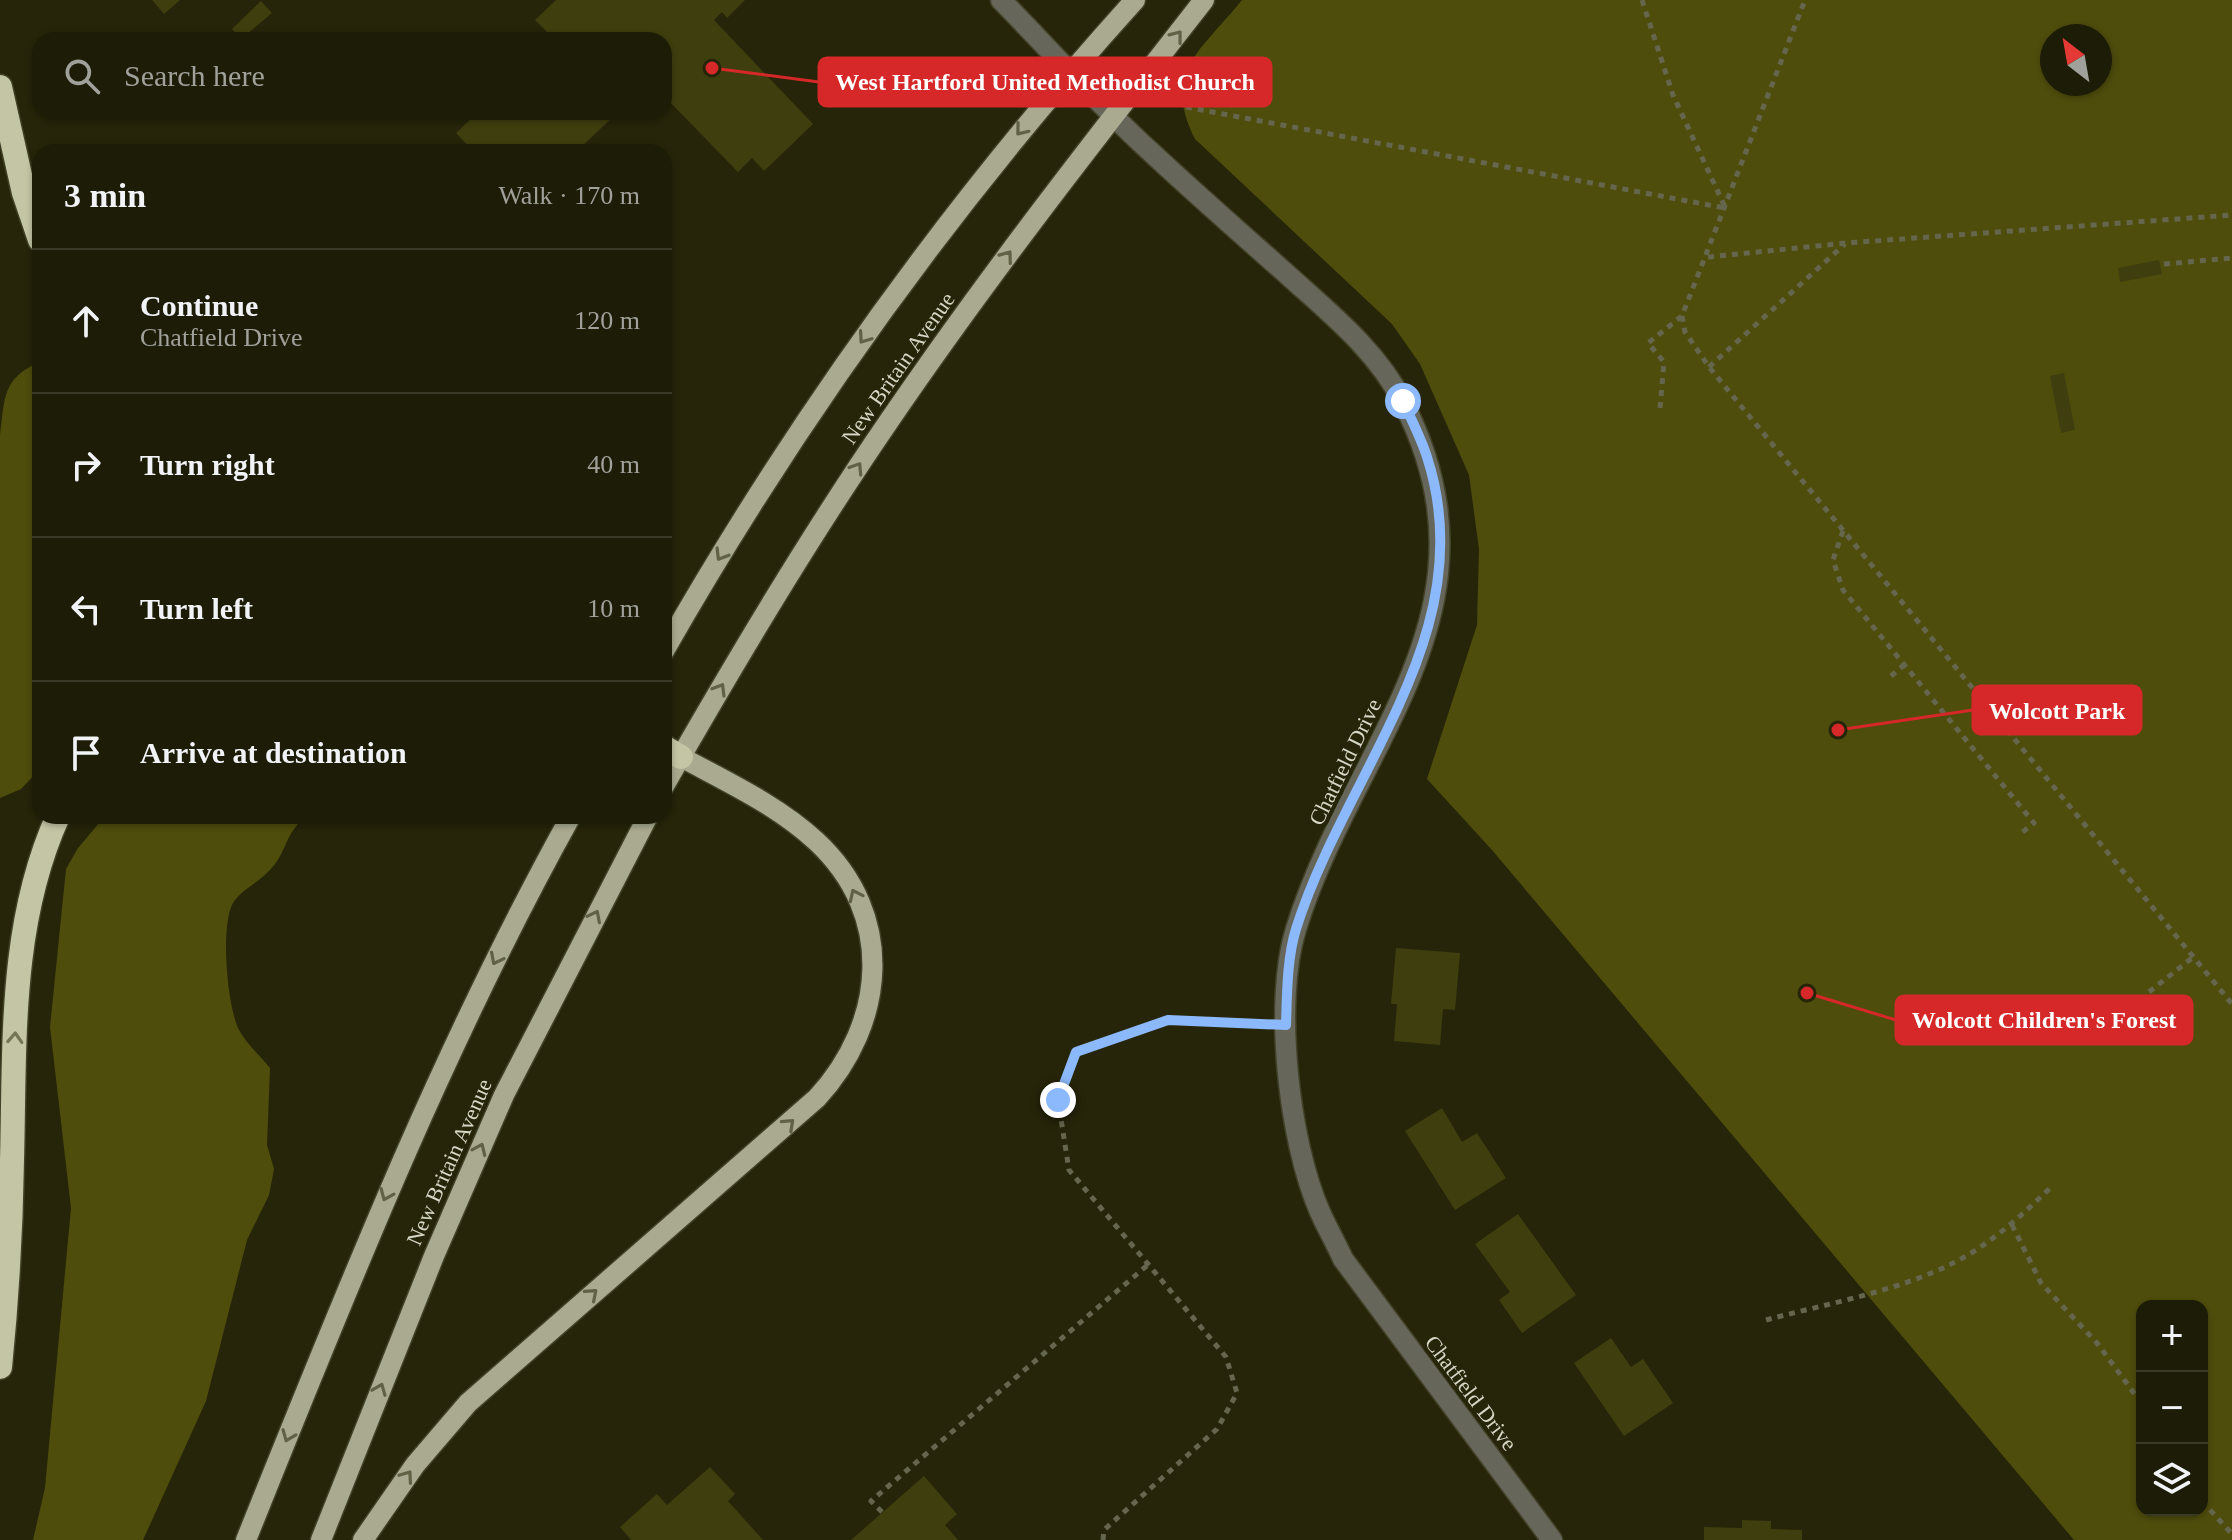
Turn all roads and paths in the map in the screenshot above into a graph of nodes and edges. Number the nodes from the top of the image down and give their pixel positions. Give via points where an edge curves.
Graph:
1 (1001, 0) edge
2 (1135, 0) edge
3 (1204, 0) edge
4 (1642, 0) edge
5 (1805, 0) edge
6 (1071, 71) junction
7 (0, 87) edge
8 (1186, 107) dead end
9 (1114, 115) junction
10 (1725, 208) junction
11 (2232, 215) edge
12 (32, 216) edge
13 (1846, 243) junction
14 (1708, 257) junction
15 (2232, 258) edge
16 (2164, 264) dead end
17 (1682, 316) junction
18 (1709, 367) junction
19 (1660, 408) dead end
20 (1843, 531) junction
21 (672, 638) edge
22 (1904, 665) junction
23 (1891, 676) dead end
24 (673, 752) edge
25 (55, 824) edge
26 (567, 824) edge
27 (644, 824) edge
28 (2020, 834) dead end
29 (2192, 958) junction
30 (2149, 992) dead end
31 (2232, 1004) edge
32 (1286, 1025) junction
33 (2050, 1188) dead end
34 (2012, 1225) junction
35 (1150, 1263) junction
36 (1766, 1320) dead end
37 (0, 1367) edge
38 (2136, 1396) edge
39 (2208, 1508) edge
40 (882, 1512) dead end
41 (2232, 1534) edge
42 (246, 1540) edge
43 (321, 1540) edge
44 (363, 1540) edge
45 (1103, 1540) edge
46 (1552, 1540) edge

1 - 6 street, Chatfield Drive
2 - 6 main road, New Britain Avenue
9 -> 3 main road, New Britain Avenue
4 - 10 path via 1673,95
5 - 10 path
6 - 9 street, Chatfield Drive
6 -> 21 main road, New Britain Avenue via 968,195 892,299 767,482
7 - 12 highway
8 - 10 path
24 -> 9 main road, New Britain Avenue via 890,419
9 - 32 street, Chatfield Drive via 1348,329 1403,401 1430,470 1440,548 1438,590 1426,638 1394,720 1342,817 1295,930
10 - 14 path
11 - 13 path
13 - 14 path
13 - 18 path
14 - 17 path
15 - 16 path
17 - 18 path via 1685,332
17 - 19 path via 1648,343 1664,362
18 - 20 path
20 - 22 path via 1833,560 1843,590
20 - 29 path
22 - 23 path
22 - 28 path via 2034,823
44 -> 24 main road via 415,1465 468,1403 817,1098 840,1072 864,1026 872,985 870,939 861,908 838,866 796,823
37 -> 25 highway via 18,980 30,900
26 -> 42 main road, New Britain Avenue via 495,959 402,1156
43 -> 27 main road, New Britain Avenue via 499,1108
29 - 30 path
29 - 31 path
32 - 35 path via 1168,1020 1076,1052 1058,1100 1069,1170
32 - 46 street, Chatfield Drive via 1300,1151 1337,1247
33 - 34 path
34 - 36 path via 1958,1260 1900,1284
34 - 38 path via 2041,1283 2097,1343
35 - 40 path via 871,1501
35 - 45 path via 1226,1357 1237,1393 1217,1429 1104,1530
39 - 41 path

